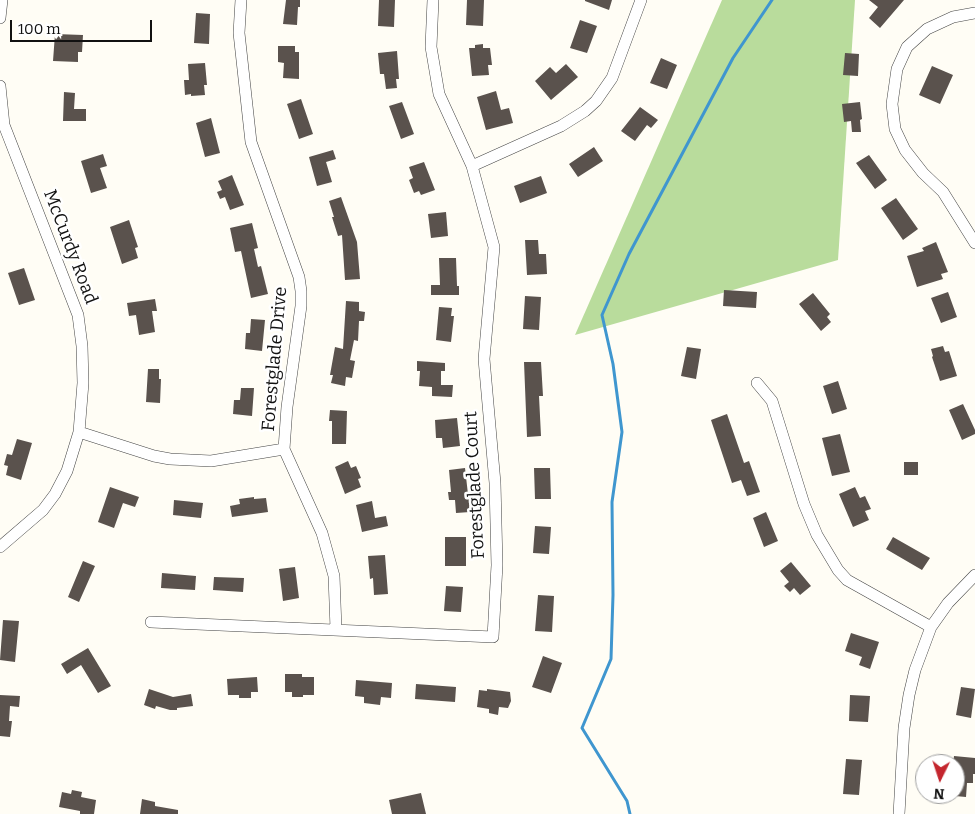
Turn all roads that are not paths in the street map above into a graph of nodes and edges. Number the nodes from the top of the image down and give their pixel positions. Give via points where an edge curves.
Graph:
1 (2, 0) edge
2 (241, 0) edge
3 (433, 0) edge
4 (641, 0) edge
5 (975, 13) edge
6 (0, 18) edge
7 (0, 86) edge
8 (2, 126) edge
9 (472, 166) junction
10 (975, 243) edge
11 (757, 383) dead end
12 (79, 432) junction
13 (284, 449) junction
14 (0, 547) edge
15 (975, 575) edge
16 (150, 622) dead end
17 (931, 627) junction
18 (336, 630) junction
19 (899, 814) edge

1 - 6 street
2 - 13 street, Forestglade Drive via 239,33 251,142 299,277 301,291
3 - 9 street, Forestglade Court via 430,46 439,94
4 - 9 street via 612,78 596,101 561,126
5 - 10 street via 953,17 927,29 907,47 897,69 892,104 895,130 905,150 943,192
7 - 8 street, McCurdy Road
8 - 12 street, McCurdy Road via 78,315 83,383
9 - 18 street, Forestglade Court via 494,247 484,359 495,483 497,565 493,637
11 - 17 street via 772,401 804,504 817,535 838,570 847,580
12 - 13 street via 170,459 211,461
12 - 14 street, McCurdy Road via 67,471 55,494 43,510
13 - 18 street, Forestglade Drive via 322,533 334,576
15 - 17 street via 948,603
16 - 18 street, Forestglade Court
17 - 19 street via 909,694

